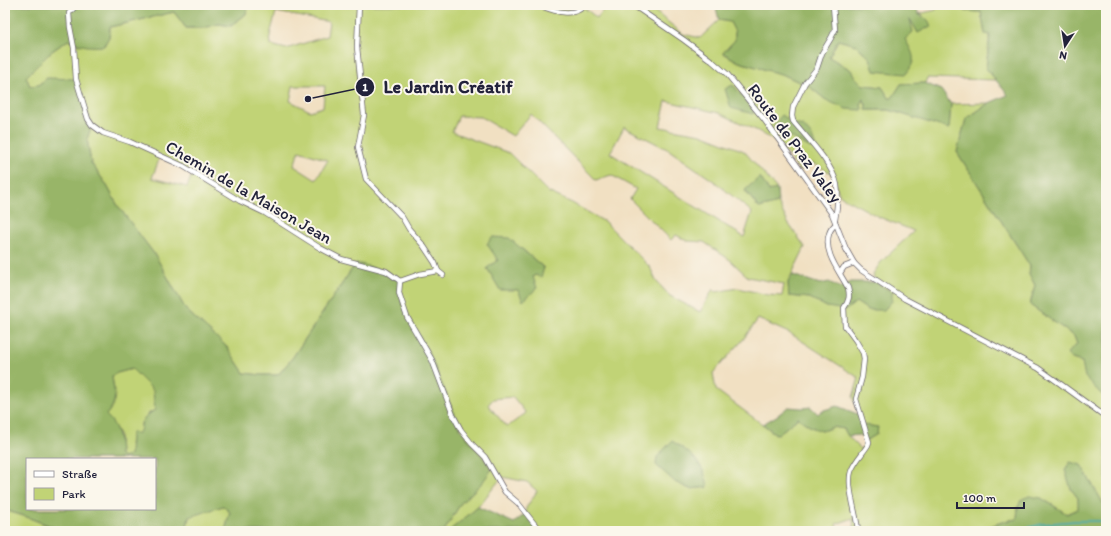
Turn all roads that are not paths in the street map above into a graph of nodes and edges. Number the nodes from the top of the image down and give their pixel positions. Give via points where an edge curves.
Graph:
1 (77, 5) edge
2 (359, 5) edge
3 (538, 5) edge
4 (585, 5) edge
5 (633, 5) edge
6 (833, 5) edge
7 (836, 223) junction
8 (854, 263) junction
9 (438, 272) junction
10 (840, 273) junction
11 (442, 275) dead end
12 (400, 281) junction
13 (1106, 417) edge
14 (540, 531) edge
15 (858, 531) edge

1 - 12 street, Chemin de la Maison Jean via 70,13 75,73 92,125 104,133 150,150 183,166 341,259 386,271
2 - 9 street via 357,48 364,115 358,147 366,179 394,207 424,245
3 - 4 street via 566,13 576,11
5 - 7 street, Route de Praz Valey via 712,60 726,74 797,163
6 - 7 street via 835,30 817,68 805,83 793,107 792,116 793,121 833,172 838,198
7 - 8 street, Route de Praz Valey
7 - 10 street via 830,231 828,246
8 - 10 street via 844,267
8 - 13 street, Route de Praz Valey via 897,294 1038,368
9 - 11 street
9 - 12 street via 420,274
10 - 15 street via 850,293 844,308 845,326 856,341 864,359 856,399 869,442 852,469 850,479
12 - 14 street via 399,293 407,317 432,360 461,430 485,458 505,492 518,503

